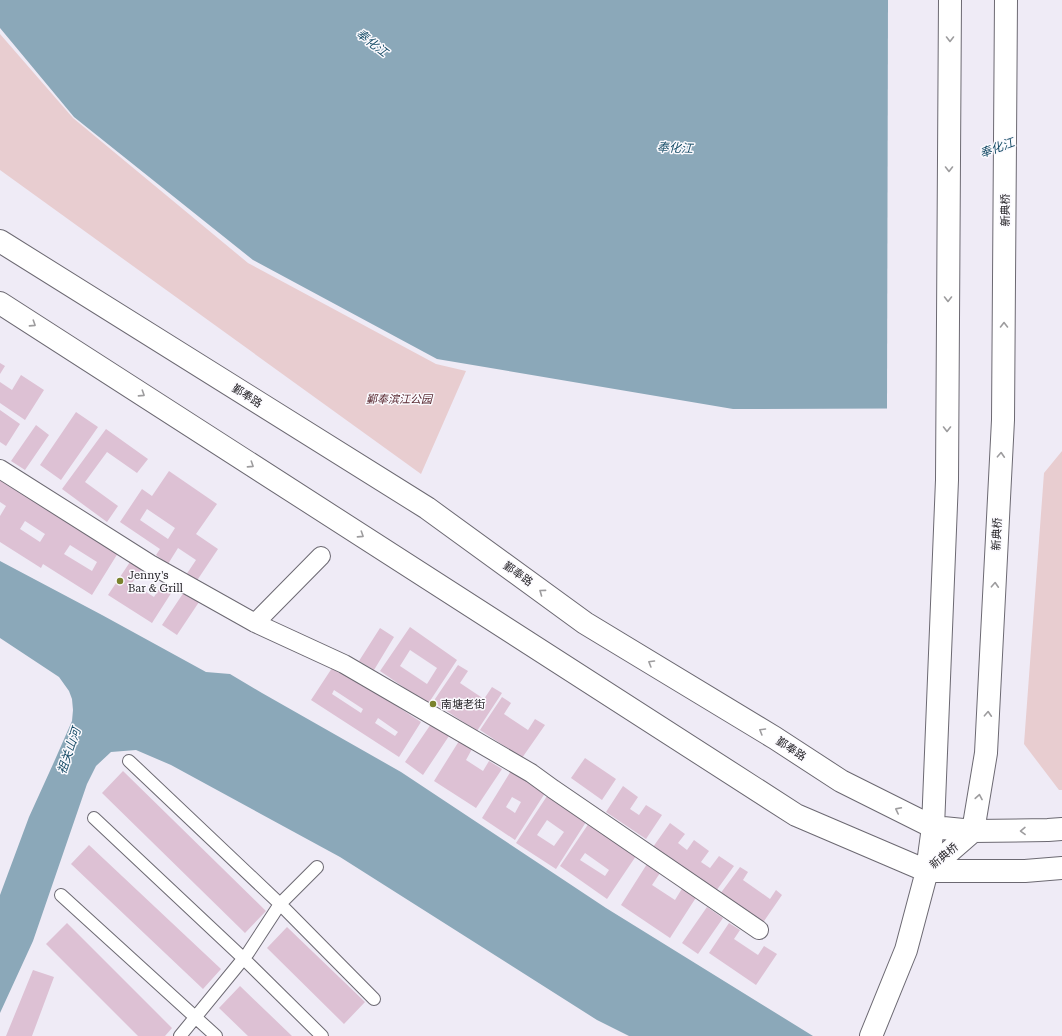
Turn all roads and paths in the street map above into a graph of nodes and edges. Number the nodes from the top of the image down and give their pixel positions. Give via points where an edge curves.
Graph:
1 (950, 0) edge
2 (1006, 0) edge
3 (0, 241) edge
4 (0, 303) edge
5 (0, 469) edge
6 (321, 556) dead end
7 (255, 623) junction
8 (129, 761) dead end
9 (94, 818) dead end
10 (933, 828) junction
11 (1062, 828) edge
12 (973, 831) junction
13 (317, 868) dead end
14 (1062, 868) edge
15 (927, 870) junction
16 (60, 895) dead end
17 (280, 904) junction
18 (759, 930) dead end
19 (244, 958) junction
20 (374, 999) dead end
21 (195, 1017) junction
22 (180, 1036) edge
23 (216, 1036) edge
24 (322, 1036) edge
25 (871, 1036) edge

1 -> 10 main road, 新典桥 via 947,480
12 -> 2 main road, 新典桥 via 986,753 1003,420
10 -> 3 main road, 鄞奉路 via 841,781 585,623 427,508
4 -> 15 main road via 796,815
5 - 7 street via 150,564
6 - 7 street
7 - 18 street via 344,664 531,773
8 - 17 lane
9 - 19 lane
10 - 12 main road, 鄞奉路
10 - 15 main road, 新典桥
11 -> 12 main road, 鄞奉路
12 - 15 main road, 新典桥
13 - 17 lane
14 - 15 main road via 1025,871
15 - 25 main road via 906,950
16 - 21 lane
17 - 19 lane
17 - 20 lane
19 - 21 lane
19 - 24 lane
21 - 22 lane
21 - 23 lane

